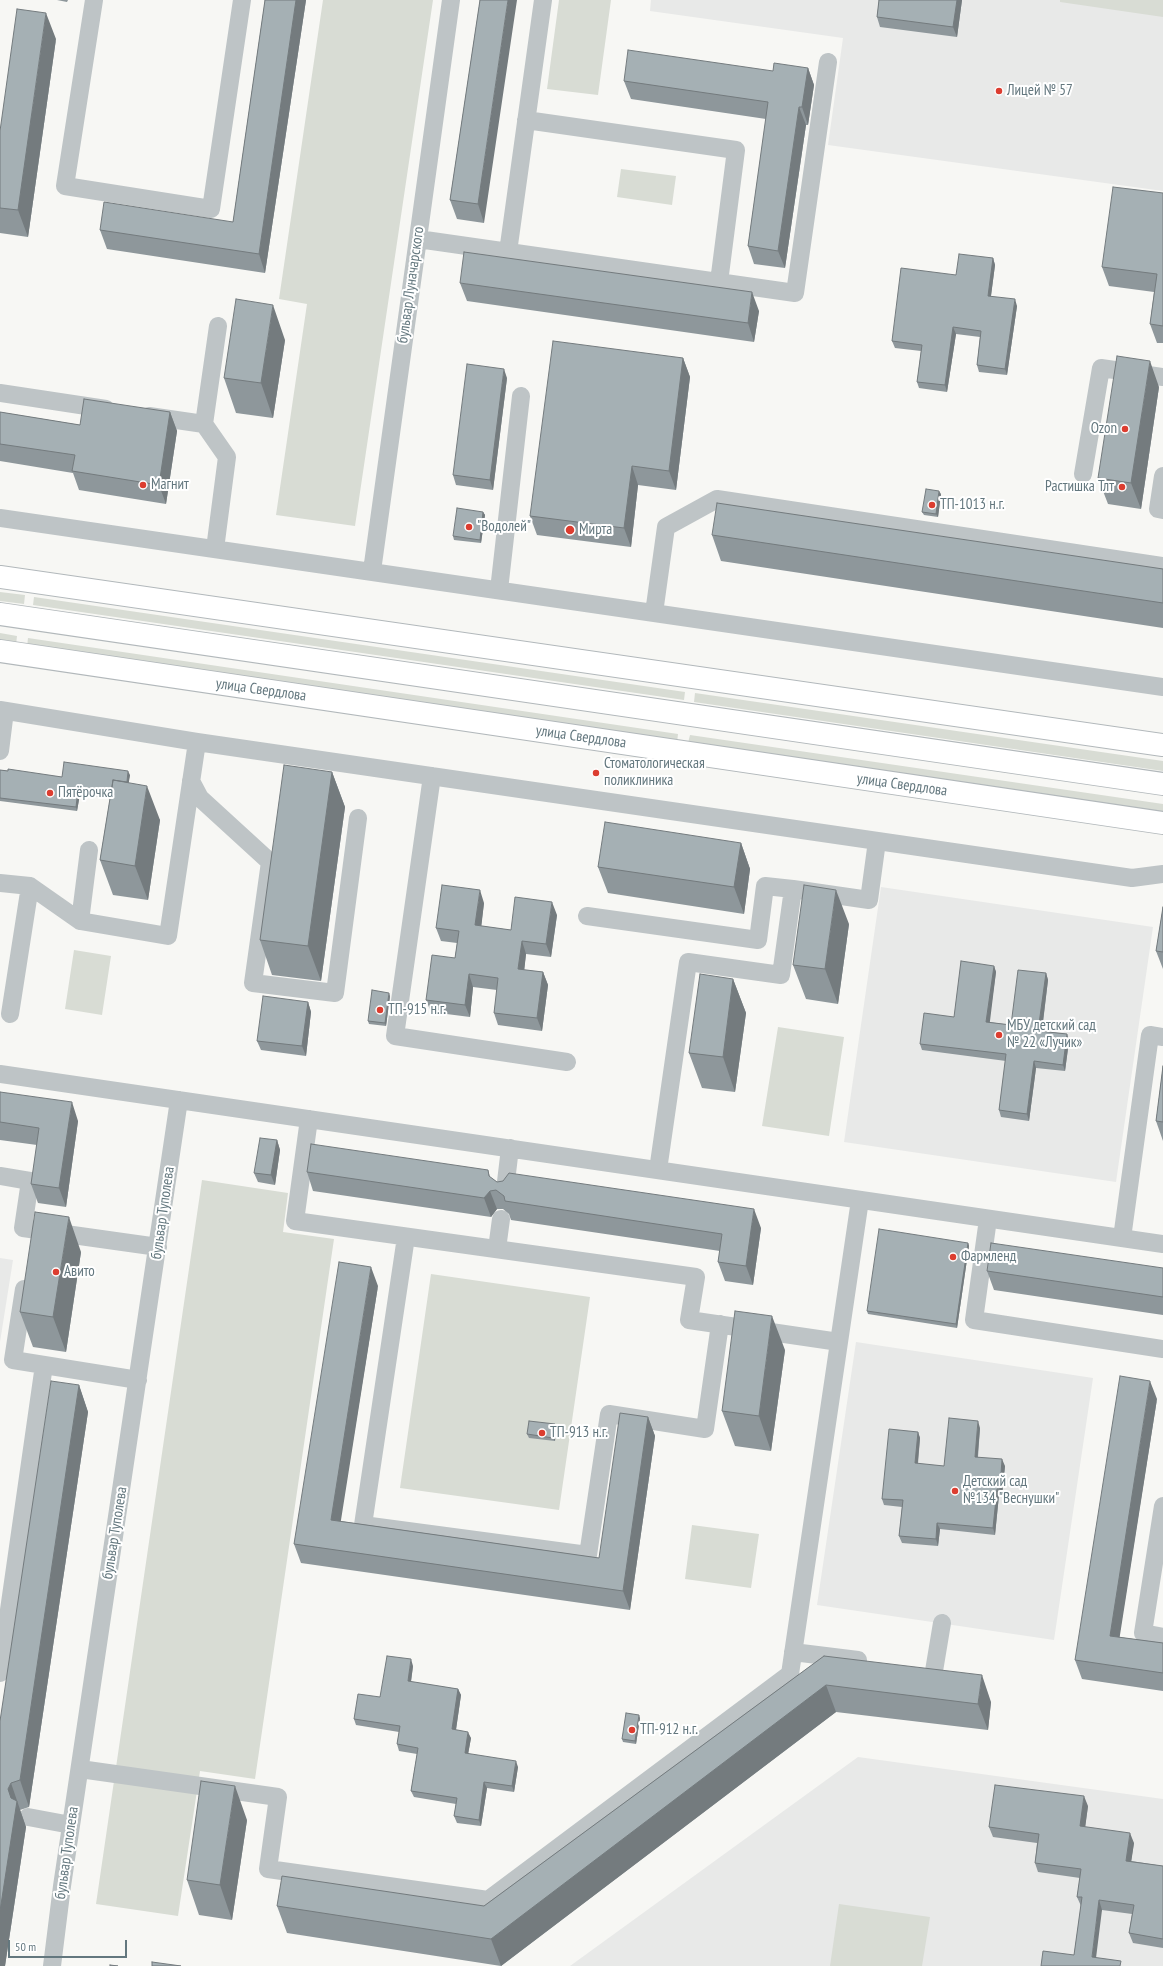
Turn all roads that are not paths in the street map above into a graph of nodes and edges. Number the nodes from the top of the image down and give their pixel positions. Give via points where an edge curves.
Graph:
1 (94, 0) edge
2 (242, 0) edge
3 (451, 0) edge
4 (543, 0) edge
5 (828, 62) dead end
6 (526, 120) junction
7 (418, 239) junction
8 (508, 252) junction
9 (719, 282) junction
10 (218, 326) dead end
11 (1163, 377) edge
12 (0, 393) edge
13 (521, 396) dead end
14 (204, 424) junction
15 (1083, 474) dead end
16 (1163, 476) edge
17 (1163, 510) edge
18 (0, 518) edge
19 (215, 549) junction
20 (1163, 566) edge
21 (372, 571) junction
22 (0, 577) edge
23 (498, 590) junction
24 (654, 613) junction
25 (0, 614) edge
26 (0, 651) edge
27 (1163, 688) edge
28 (2, 711) edge
29 (196, 742) junction
30 (1163, 745) edge
31 (0, 751) edge
32 (432, 776) junction
33 (191, 781) junction
34 (1163, 784) edge
35 (358, 818) dead end
36 (1163, 823) edge
37 (877, 841) junction
38 (89, 850) dead end
39 (1163, 874) edge
40 (0, 883) edge
41 (30, 886) junction
42 (793, 889) junction
43 (587, 916) dead end
44 (80, 921) junction
45 (10, 1014) dead end
46 (1163, 1036) edge
47 (567, 1062) dead end
48 (0, 1074) edge
49 (179, 1100) junction
50 (309, 1119) junction
51 (510, 1148) junction
52 (658, 1170) junction
53 (0, 1176) edge
54 (505, 1190) edge
55 (860, 1200) junction
56 (501, 1219) dead end
57 (988, 1219) junction
58 (406, 1237) junction
59 (1122, 1238) junction
60 (1163, 1244) edge
61 (158, 1247) junction
62 (497, 1249) junction
63 (27, 1276) edge
64 (720, 1324) junction
65 (838, 1342) junction
66 (1163, 1349) edge
67 (44, 1365) junction
68 (138, 1380) junction
69 (1163, 1506) edge
70 (942, 1623) dead end
71 (3, 1632) edge
72 (1163, 1637) edge
73 (793, 1652) junction
74 (872, 1662) edge
75 (934, 1671) edge
76 (0, 1673) edge
77 (80, 1769) junction
78 (28, 1817) dead end
79 (71, 1825) junction
80 (52, 1966) edge

1 - 2 street via 65,186 211,209
3 - 7 street, бульвар Луначарского
4 - 6 street
5 - 9 street via 795,294
6 - 8 street
6 - 9 street via 736,150
7 - 8 street
7 - 21 street, бульвар Луначарского
8 - 9 street
10 - 14 street
11 - 15 street via 1101,368
12 - 14 street
13 - 23 street
14 - 19 street via 227,457
16 - 17 street via 1158,509
18 - 19 street
19 - 21 street
20 - 24 street via 717,499 666,527
21 - 23 street
22 - 30 main road
23 - 24 street
24 - 27 street
25 - 34 main road
26 - 36 main road, улица Свердлова
28 - 29 street
28 - 31 street
29 - 32 street
29 - 33 street
32 - 37 street
32 - 47 street via 416,869 395,1036
33 - 35 street via 200,798 270,862 253,983 335,993
33 - 44 street via 168,936
37 - 39 street via 1132,878
37 - 42 street via 869,900
38 - 44 street
40 - 41 street
41 - 44 street
41 - 45 street
42 - 43 street via 765,886 758,940
42 - 52 street via 781,975 688,962
46 - 59 street via 1150,1035
48 - 49 street
49 - 50 street
49 - 61 street, бульвар Туполева
50 - 51 street
50 - 58 street via 295,1221
51 - 52 street
51 - 54 street
52 - 55 street
53 - 61 street via 30,1181 23,1228 33,1237
55 - 57 street
55 - 65 street
56 - 62 street
57 - 59 street
57 - 66 street via 974,1320
58 - 62 street
58 - 64 street via 363,1525 588,1555 609,1414 705,1429
59 - 60 street
61 - 68 street, бульвар Туполева
62 - 64 street via 696,1277 688,1320
63 - 67 street via 13,1360
64 - 65 street
65 - 73 street
67 - 68 street
67 - 71 street
68 - 77 street, бульвар Туполева
69 - 72 street via 1143,1634
70 - 75 street
71 - 76 street
73 - 74 street
73 - 77 street via 790,1674 488,1900 268,1869 278,1797
77 - 79 street, бульвар Туполева
78 - 79 street
79 - 80 street, бульвар Туполева

